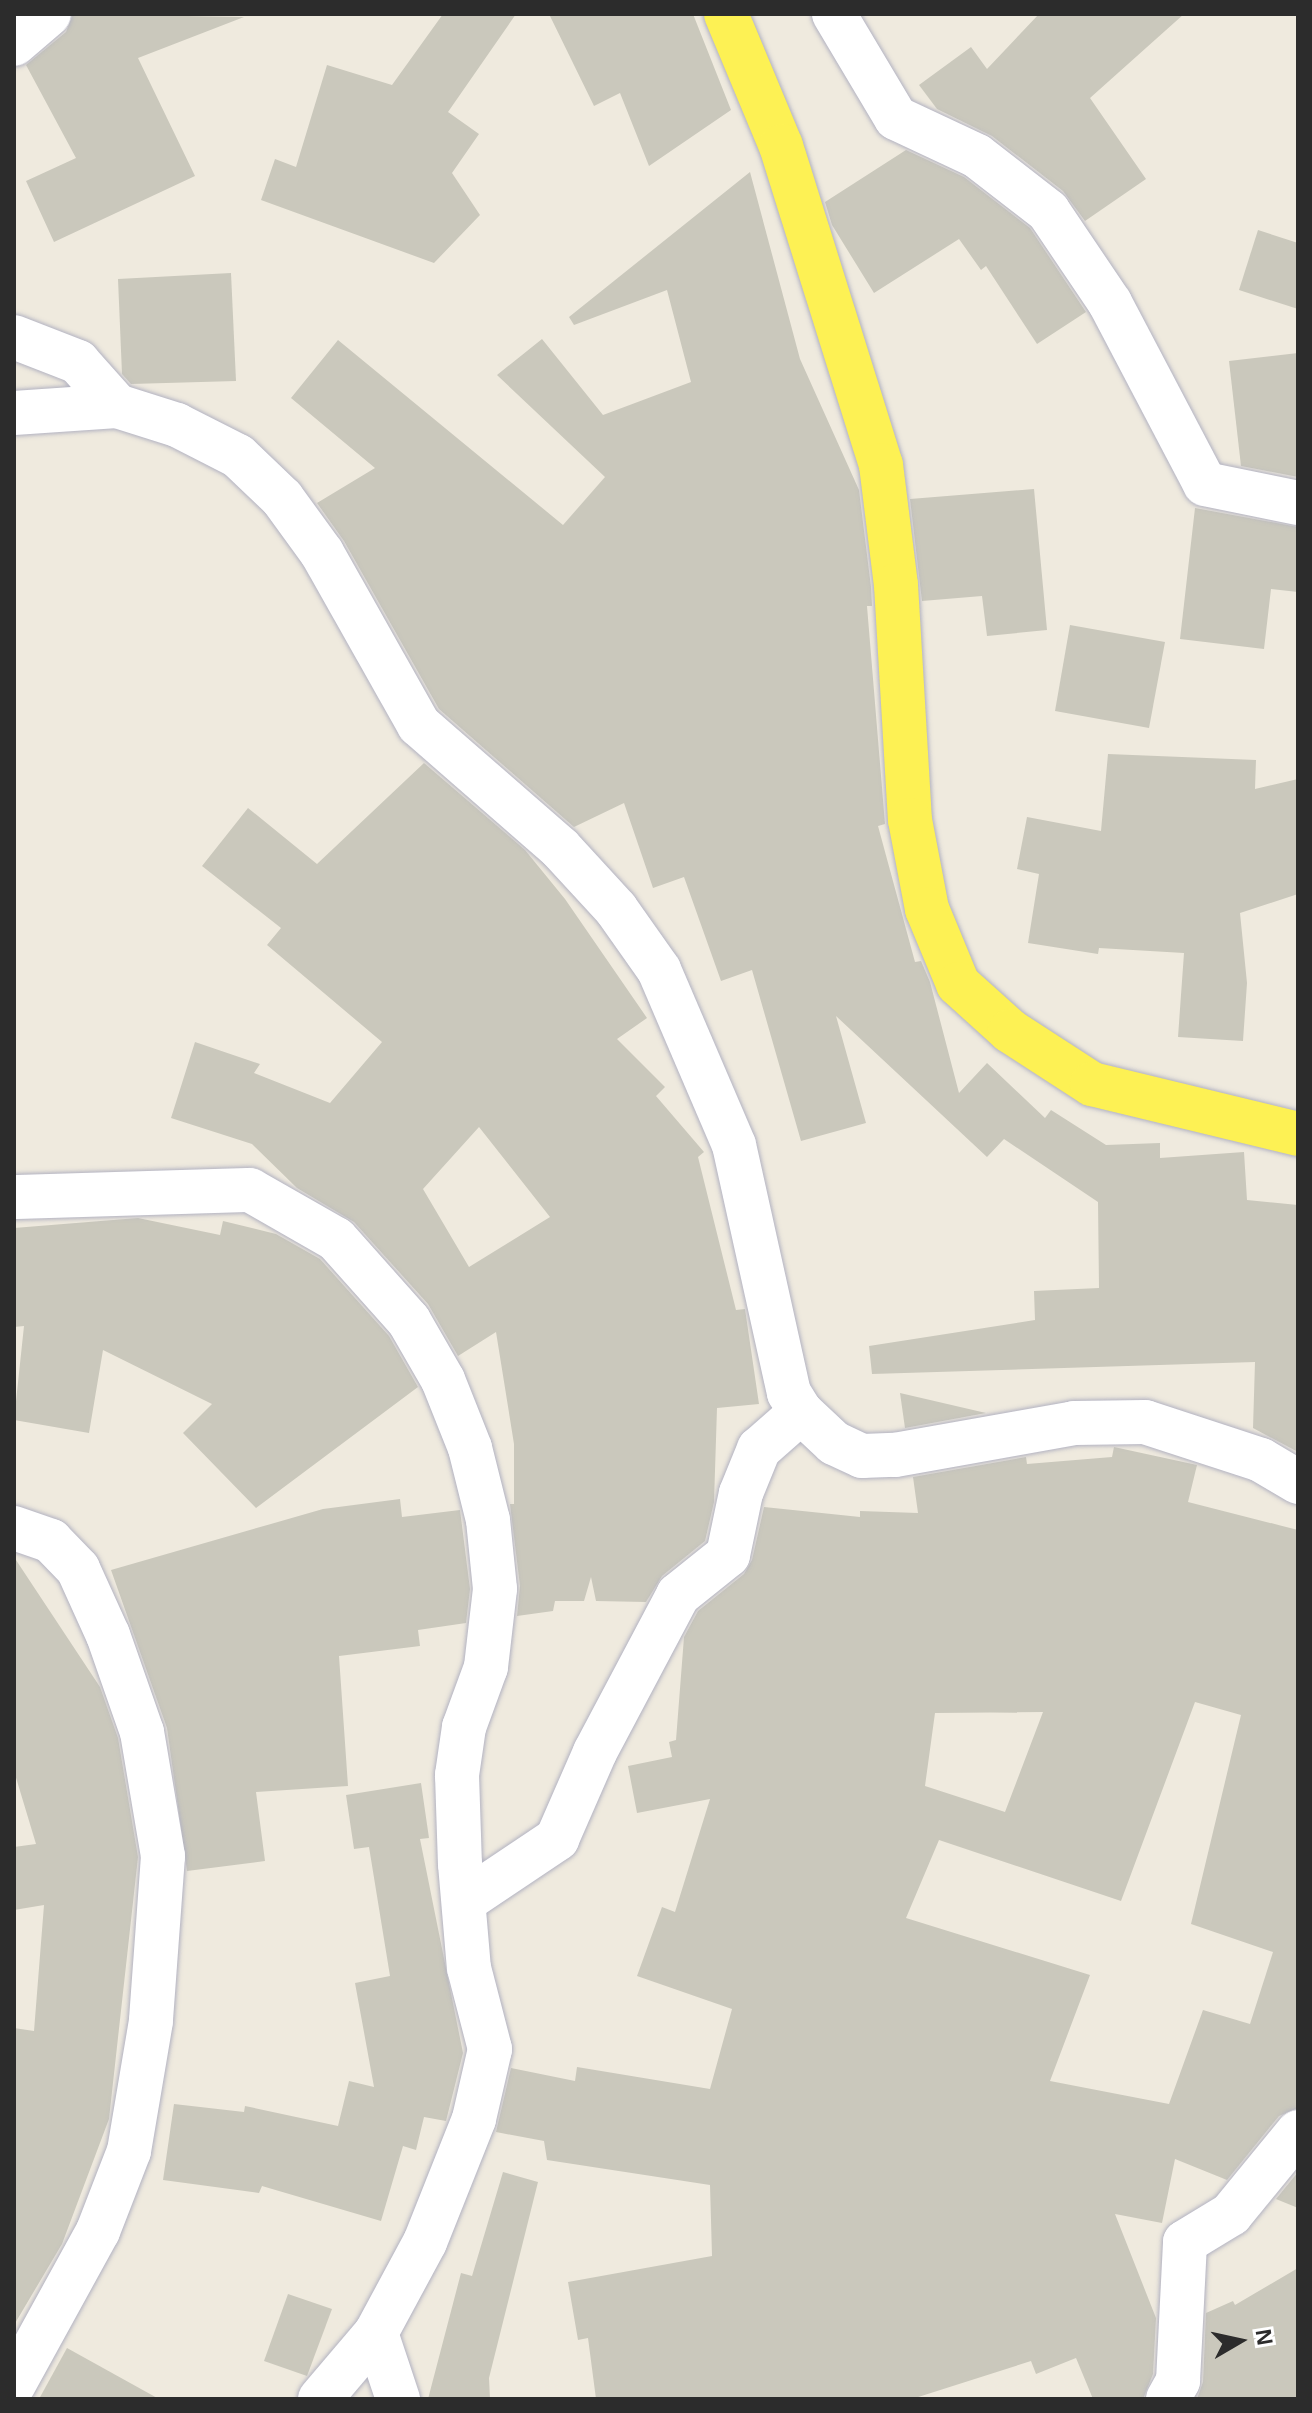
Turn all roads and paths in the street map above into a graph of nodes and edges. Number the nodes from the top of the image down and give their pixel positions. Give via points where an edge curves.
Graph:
1 (49, 14) edge
2 (726, 14) edge
3 (834, 14) edge
4 (14, 44) edge
5 (14, 337) edge
6 (117, 406) junction
7 (14, 413) edge
8 (1298, 503) edge
9 (1298, 1134) edge
10 (14, 1197) edge
11 (801, 1412) junction
12 (1298, 1482) edge
13 (14, 1528) edge
14 (466, 1900) junction
15 (1298, 2132) edge
16 (376, 2333) junction
17 (14, 2384) edge
18 (320, 2399) edge
19 (398, 2399) edge
20 (1168, 2399) edge

1 - 4 street
2 - 9 main road via 781,146 881,465 896,585 910,820 927,909 958,984 1010,1031 1092,1084
3 - 8 street via 896,118 977,156 1048,211 1110,303 1205,484
5 - 6 street via 78,362
6 - 7 street
6 - 11 street via 177,425 238,456 282,498 322,553 419,725 560,848 616,909 659,970 734,1145 782,1372
10 - 14 street via 250,1190 336,1239 409,1321 443,1380 470,1448 490,1534 495,1589 486,1667 464,1727 457,1775
11 - 12 street via 834,1443 862,1456 895,1455 1074,1423 1145,1422 1261,1460
11 - 14 street via 759,1449 741,1493 728,1555 678,1595 595,1752 557,1839
13 - 17 street via 51,1541 78,1569 108,1635 142,1732 163,1856 151,2021 129,2151 98,2231
14 - 16 street via 469,1968 490,2049 484,2088 425,2242
15 - 20 street via 1231,2214 1185,2242 1178,2381
16 - 18 street
16 - 19 street

